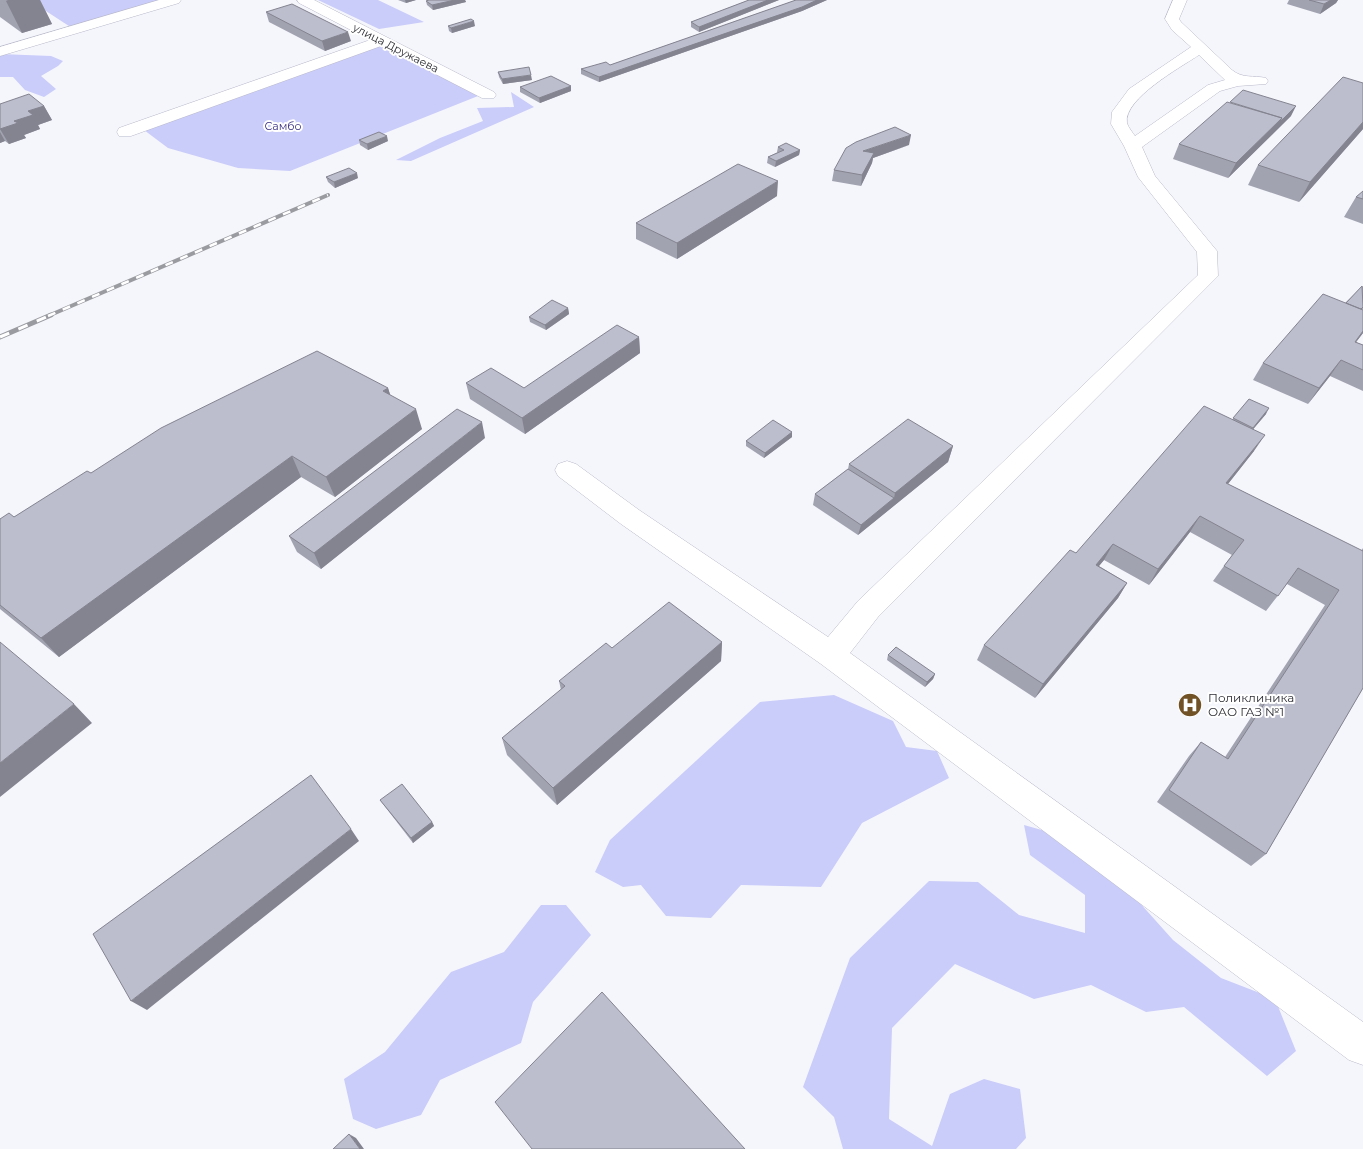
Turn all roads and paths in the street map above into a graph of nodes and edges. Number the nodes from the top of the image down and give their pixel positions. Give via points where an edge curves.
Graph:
1 (174, 0) edge
2 (304, 0) edge
3 (1180, 0) edge
4 (382, 40) junction
5 (1200, 47) junction
6 (3, 48) edge
7 (1237, 81) junction
8 (1260, 81) dead end
9 (488, 95) dead end
10 (125, 132) dead end
11 (1133, 146) junction
12 (567, 470) dead end
13 (831, 655) junction
14 (1363, 1046) edge

1 - 6 street
2 - 4 street, улица Дружаева
3 - 5 street via 1172,19 1175,27
4 - 9 street, улица Дружаева
4 - 10 street
5 - 7 street via 1225,74
5 - 11 street via 1135,92 1120,112 1119,124
7 - 8 street
7 - 11 street via 1214,88
11 - 13 street via 1146,177 1207,251 1208,276 868,610
12 - 13 street
13 - 14 street

